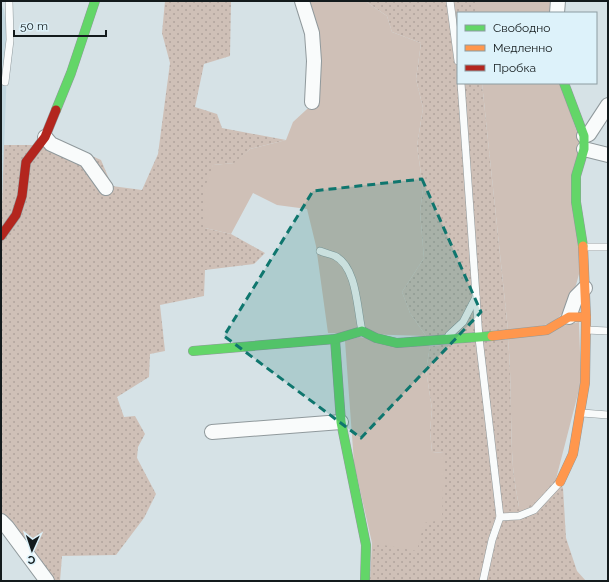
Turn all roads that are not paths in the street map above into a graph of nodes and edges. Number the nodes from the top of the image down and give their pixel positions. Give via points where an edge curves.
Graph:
1 (9, 1) edge
2 (95, 1) edge
3 (302, 1) edge
4 (450, 1) edge
5 (558, 1) edge
6 (557, 12) edge
7 (457, 54) edge
8 (5, 82) dead end
9 (461, 84) edge
10 (564, 84) edge
11 (312, 102) dead end
12 (608, 105) edge
13 (45, 137) junction
14 (584, 143) junction
15 (608, 155) edge
16 (106, 188) dead end
17 (1, 236) edge
18 (582, 247) junction
19 (608, 247) edge
20 (320, 251) dead end
21 (585, 288) junction
22 (476, 297) junction
23 (569, 317) junction
24 (586, 318) junction
25 (586, 330) junction
26 (362, 331) junction
27 (608, 331) edge
28 (335, 338) junction
29 (479, 338) junction
30 (443, 340) junction
31 (193, 351) dead end
32 (581, 412) junction
33 (608, 415) edge
34 (341, 422) junction
35 (212, 432) dead end
36 (560, 482) joint
37 (500, 517) junction
38 (1, 521) edge
39 (47, 581) edge
40 (365, 581) edge
41 (483, 581) edge

1 - 8 lane via 10,40
2 - 13 street via 71,73
3 - 11 street via 312,33
4 - 7 lane
5 - 6 street
9 - 22 lane
10 - 14 street
12 - 14 street
13 - 16 street via 51,144 86,160
13 - 17 street via 26,162 22,196 16,215
14 - 15 street
14 - 18 street via 576,176 576,202
18 - 19 lane
18 - 21 street
20 - 26 lane via 336,256 346,266 355,288
21 - 23 street via 576,297
21 - 24 street
22 - 29 lane
22 - 30 lane via 463,322
23 - 24 street
23 - 29 street via 547,330
24 - 25 street
25 - 27 lane
25 - 32 street via 585,382
26 - 28 street
26 - 30 street via 396,343
28 - 31 street
28 - 34 street
29 - 30 street
29 - 37 lane
32 - 33 lane
32 - 36 street via 574,454
34 - 35 street
34 - 40 street via 366,545
36 - 37 lane via 534,510 519,516
37 - 41 lane
38 - 39 street

